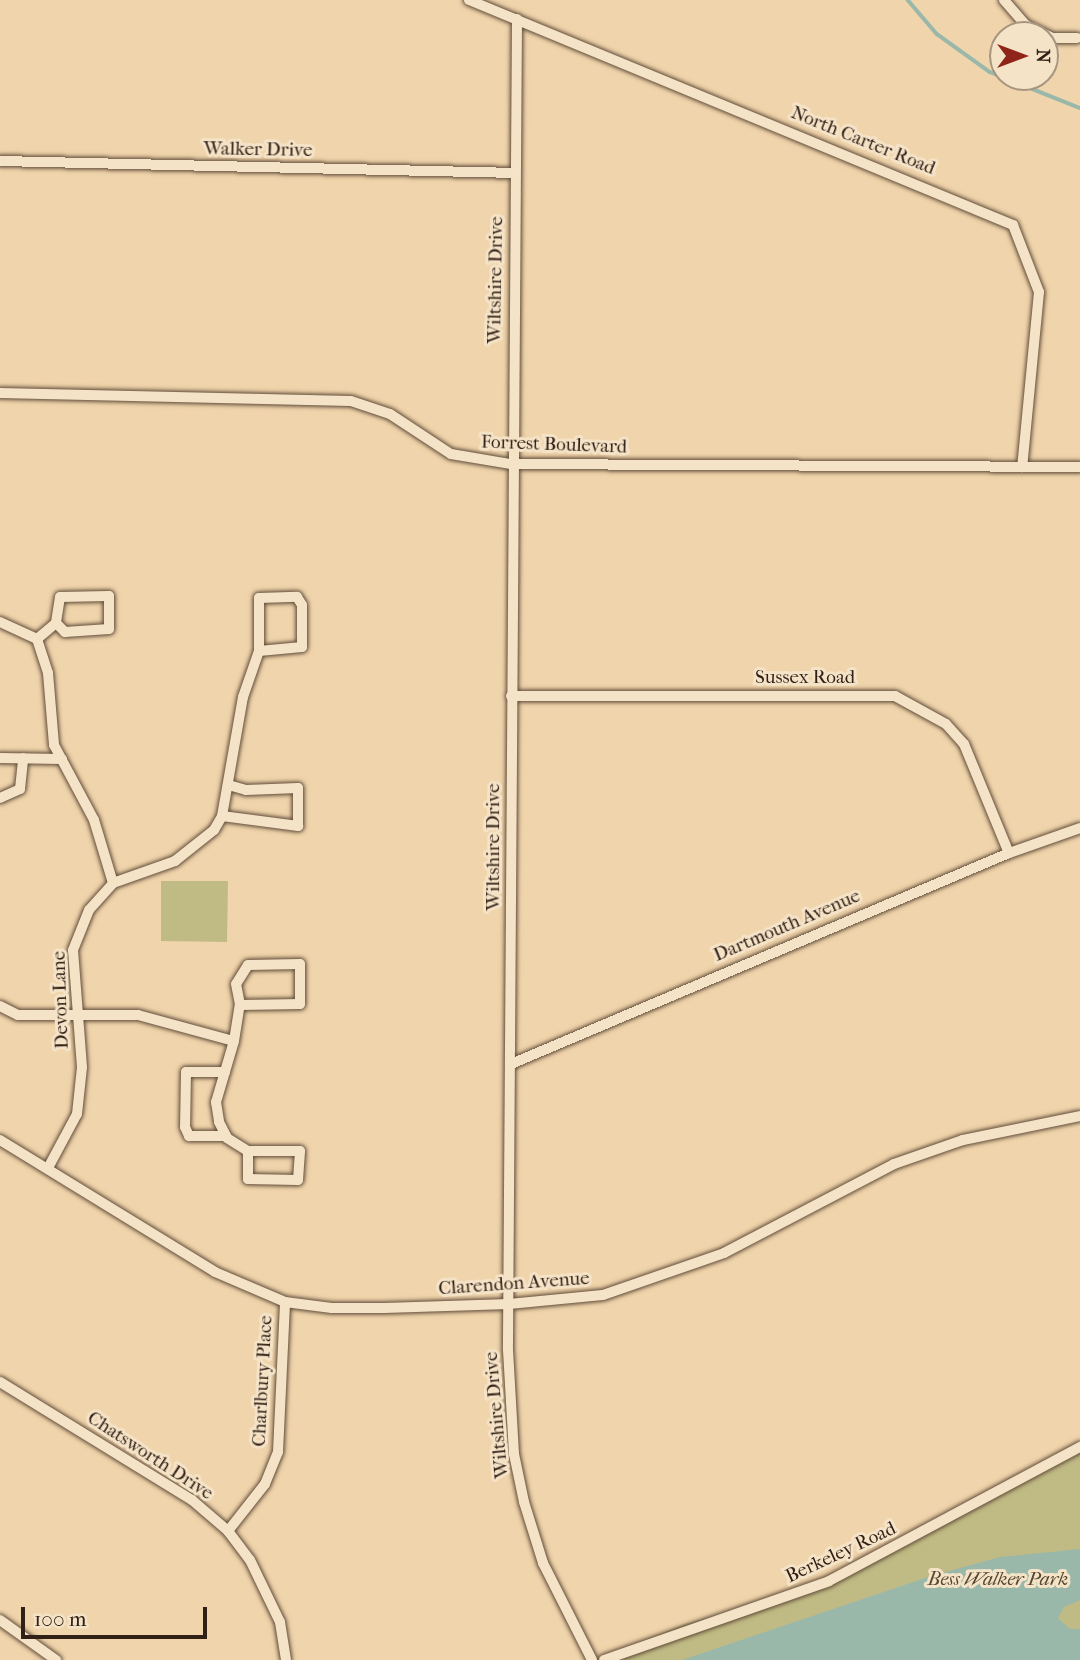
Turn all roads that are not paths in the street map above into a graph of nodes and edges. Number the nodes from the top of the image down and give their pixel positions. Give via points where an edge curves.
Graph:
1 (469, 0) edge
2 (1004, 0) edge
3 (517, 19) junction
4 (1077, 38) dead end
5 (0, 161) edge
6 (515, 173) junction
7 (0, 393) edge
8 (511, 464) junction
9 (1022, 467) junction
10 (1080, 467) edge
11 (0, 622) edge
12 (56, 622) junction
13 (37, 639) junction
14 (259, 651) junction
15 (511, 696) junction
16 (0, 758) edge
17 (23, 758) junction
18 (62, 759) junction
19 (228, 785) junction
20 (0, 798) edge
21 (222, 817) junction
22 (1080, 828) edge
23 (1009, 853) junction
24 (113, 883) junction
25 (240, 1004) junction
26 (0, 1006) edge
27 (76, 1014) junction
28 (234, 1041) junction
29 (511, 1064) junction
30 (225, 1072) junction
31 (1080, 1116) edge
32 (226, 1136) junction
33 (0, 1140) edge
34 (248, 1151) junction
35 (48, 1168) junction
36 (285, 1302) junction
37 (509, 1304) junction
38 (0, 1382) edge
39 (1080, 1447) edge
40 (228, 1531) junction
41 (0, 1620) edge
42 (56, 1660) edge
43 (286, 1660) edge
44 (592, 1660) edge
45 (604, 1660) edge

1 - 3 street, North Carter Road
2 - 4 street via 1026,25 1053,38
3 - 6 street, Wiltshire Drive
3 - 9 street, North Carter Road via 1013,225 1039,292
5 - 6 street, Walker Drive
6 - 8 street, Wiltshire Drive
7 - 8 street, Forrest Boulevard via 351,401 390,414 451,454
8 - 9 street, Forrest Boulevard
8 - 15 street, Wiltshire Drive
9 - 10 street, Forrest Boulevard
11 - 13 street
12 - 12 street via 60,597 109,596 109,629 65,632
12 - 13 street
13 - 18 street via 48,673 54,745
14 - 14 street via 259,598 297,597 302,605 302,647
14 - 19 street via 243,697
15 - 23 street, Sussex Road via 895,696 946,724 964,744
15 - 29 street, Wiltshire Drive
16 - 17 street
17 - 18 street
17 - 20 street via 20,789
18 - 24 street via 94,820
19 - 21 street
19 - 21 street via 246,790 298,788 298,826
21 - 24 street, Devon Lane via 190,853
22 - 23 street, Dartmouth Avenue
23 - 29 street, Dartmouth Avenue
24 - 27 street, Devon Lane via 89,910 73,950
25 - 25 street via 300,1004 300,964 248,965 236,984
25 - 28 street
26 - 27 street via 18,1015
27 - 28 street via 138,1015
27 - 35 street, Devon Lane via 82,1067 77,1114
28 - 30 street
29 - 37 street, Wiltshire Drive
30 - 32 street via 216,1102
30 - 32 street via 186,1072 185,1127 190,1136
31 - 37 street, Clarendon Avenue via 963,1140 894,1164 724,1253 656,1279 603,1295
32 - 34 street
33 - 35 street, Clarendon Avenue
34 - 34 street via 248,1179 298,1180 300,1151
35 - 36 street, Clarendon Avenue via 215,1272
36 - 37 street, Clarendon Avenue via 332,1308
36 - 40 street, Charlbury Place via 278,1452 265,1484
37 - 44 street, Wiltshire Drive via 514,1454 524,1502 543,1563
38 - 40 street, Chatsworth Drive via 192,1500
39 - 45 street, Berkeley Road via 869,1563 783,1599 663,1636
40 - 43 street, Chatsworth Drive via 250,1560 280,1622
41 - 42 street

